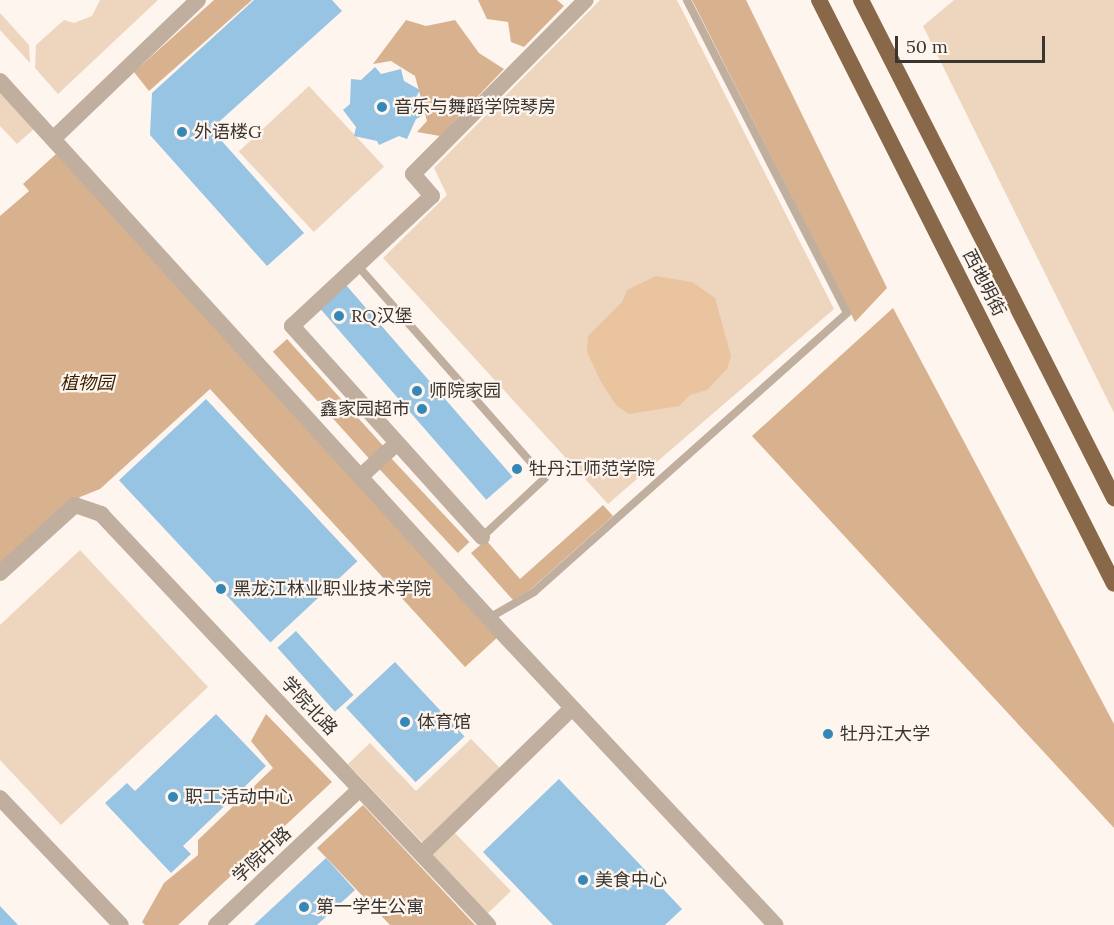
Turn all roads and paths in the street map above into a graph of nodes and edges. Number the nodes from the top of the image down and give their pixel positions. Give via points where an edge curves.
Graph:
1 (198, 0) edge
2 (586, 0) edge
3 (687, 0) edge
4 (819, 0) edge
5 (861, 0) edge
6 (569, 8) edge
7 (0, 81) edge
8 (52, 139) junction
9 (357, 265) junction
10 (396, 444) junction
11 (360, 477) junction
12 (1114, 498) edge
13 (482, 537) joint
14 (0, 573) edge
15 (1114, 584) edge
16 (489, 618) junction
17 (572, 708) junction
18 (360, 789) junction
19 (0, 798) edge
20 (422, 854) junction
21 (121, 925) edge
22 (216, 925) edge
23 (488, 925) edge
24 (776, 925) edge

1 - 8 street
2 - 6 street
3 - 16 lane via 847,314 534,592
4 - 15 highway, 西地明街
5 - 12 highway, 西地明街
6 - 9 street via 413,174 432,196
7 - 8 street
8 - 11 street
9 - 10 street via 292,326
9 - 13 lane via 545,478
10 - 11 street
10 - 13 street
11 - 16 street
14 - 18 street, 学院北路 via 75,505 101,514
16 - 17 street
17 - 20 street
17 - 24 street
18 - 20 street, 学院北路
18 - 22 street, 学院中路
19 - 21 street
20 - 23 street, 学院北路

